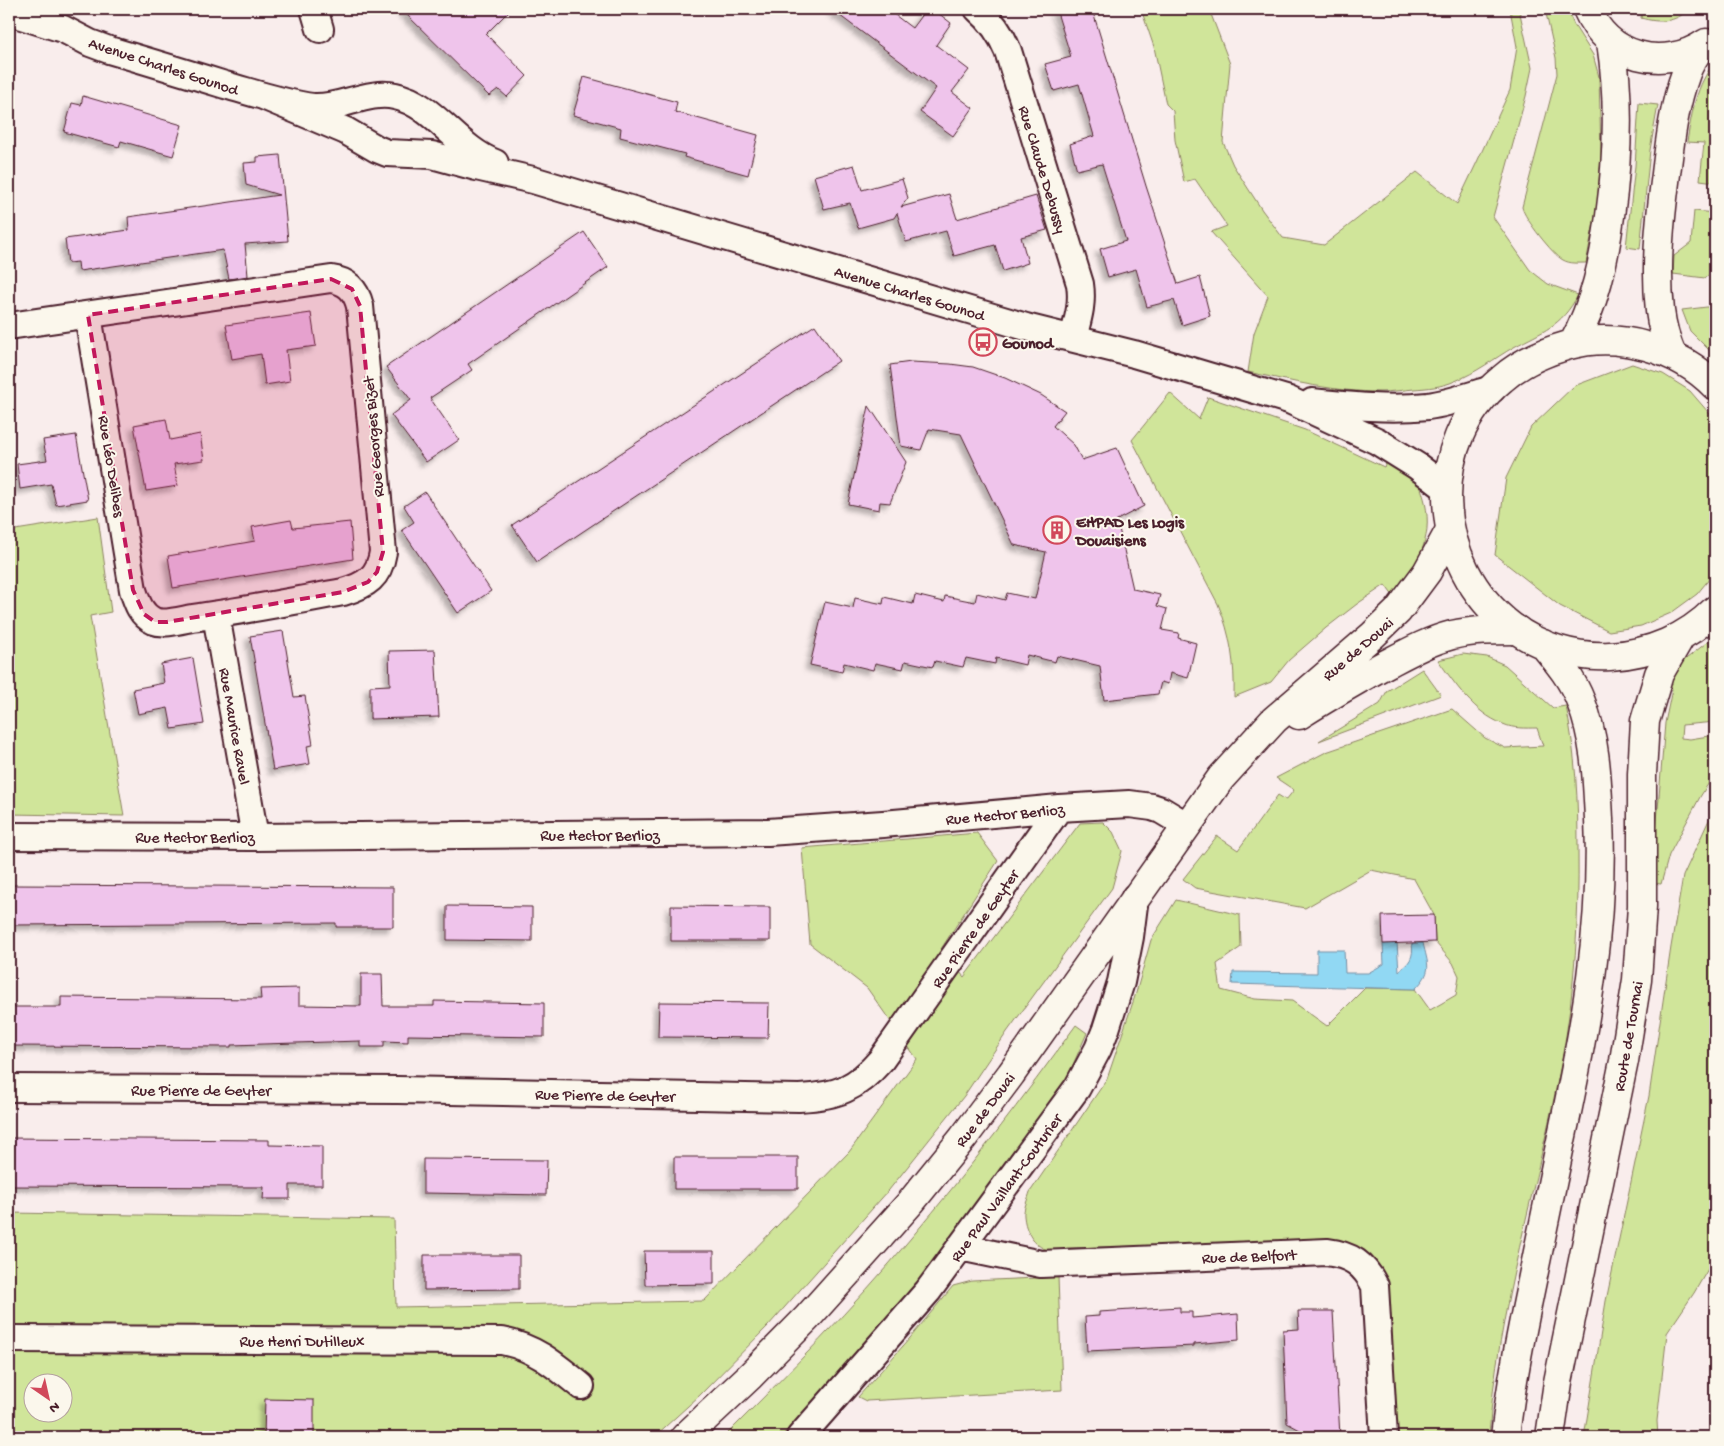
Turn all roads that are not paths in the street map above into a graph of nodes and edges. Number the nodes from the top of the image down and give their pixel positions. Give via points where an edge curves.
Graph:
1 (978, 9) edge
2 (1587, 9) edge
3 (9, 12) edge
4 (1708, 41) edge
5 (1611, 42) junction
6 (263, 96) junction
7 (533, 180) junction
8 (88, 315) junction
9 (9, 326) edge
10 (1073, 338) junction
11 (1573, 344) junction
12 (1672, 355) junction
13 (1715, 386) edge
14 (1492, 389) junction
15 (1289, 400) junction
16 (1447, 489) junction
17 (1450, 530) junction
18 (1715, 610) edge
19 (216, 615) junction
20 (1517, 630) junction
21 (1682, 636) junction
22 (1543, 644) junction
23 (1245, 751) junction
24 (1059, 808) junction
25 (1186, 825) junction
26 (9, 836) edge
27 (255, 836) junction
28 (1135, 897) junction
29 (9, 1088) edge
30 (960, 1247) junction
31 (9, 1339) edge
32 (581, 1386) dead end
33 (685, 1437) edge
34 (800, 1437) edge
35 (1384, 1437) edge
36 (1505, 1437) edge
37 (1550, 1437) edge

1 - 10 street, Rue Claude Debussy via 997,28 1008,51 1080,284 1081,312
2 - 5 main road via 1596,26
3 - 6 street, Avenue Charles Gounod via 63,29 108,50
4 - 5 main road via 1681,55 1661,59 1629,53
4 - 12 main road via 1686,72 1668,160 1657,270 1660,311
5 - 11 main road via 1618,114 1614,190 1598,283
6 - 7 street, Avenue Charles Gounod via 346,131 387,153 432,155
6 - 7 street, Avenue Charles Gounod via 321,107 377,96 395,96 422,108 479,156
7 - 10 street, Avenue Charles Gounod via 1026,327
8 - 9 street
8 - 19 street, Rue Léo Delibes via 137,604 155,622
8 - 19 street, Rue Georges Bizet via 331,279 352,289 358,299 382,552 377,572 368,582 343,592
10 - 15 street, Avenue Charles Gounod
11 - 12 main road via 1623,342
11 - 14 main road via 1535,357 1501,379
12 - 13 main road via 1700,372
14 - 15 street, Avenue Charles Gounod via 1443,403 1402,408
14 - 16 main road via 1481,400 1464,428 1452,457
15 - 16 street, Avenue Charles Gounod via 1377,440
16 - 17 main road
17 - 20 main road via 1461,564 1478,594
17 - 23 main road, Rue de Douai via 1427,572 1398,611 1274,720
18 - 21 main road
19 - 27 street, Rue Maurice Ravel
20 - 22 main road
20 - 23 main road, Rue de Douai via 1465,632 1420,646 1335,693
21 - 22 main road via 1654,648 1606,656 1574,653
21 - 37 main road, Route de Tournai via 1659,674 1645,721 1642,906 1637,980
22 - 36 main road via 1569,677 1589,727 1597,776 1600,838 1598,910 1583,1032 1515,1365
23 - 25 main road, Rue de Douai via 1220,778
24 - 25 street, Rue Hector Berlioz via 1140,805 1162,810
24 - 27 street, Rue Hector Berlioz via 792,832
24 - 29 street, Rue Pierre de Geyter via 881,1060 858,1083 833,1094 799,1098 388,1090
25 - 28 main road, Rue de Douai
26 - 27 street, Rue Hector Berlioz
28 - 30 street, Rue Paul Vaillant-Couturier via 1121,982 1098,1049 1072,1095
28 - 33 main road, Rue de Douai via 936,1172 836,1287
30 - 34 street, Rue Paul Vaillant-Couturier via 928,1291
30 - 35 street, Rue de Belfort via 1041,1264 1340,1253 1361,1266 1375,1286
31 - 32 street, Rue Henri Dutilleux via 502,1341 542,1355

